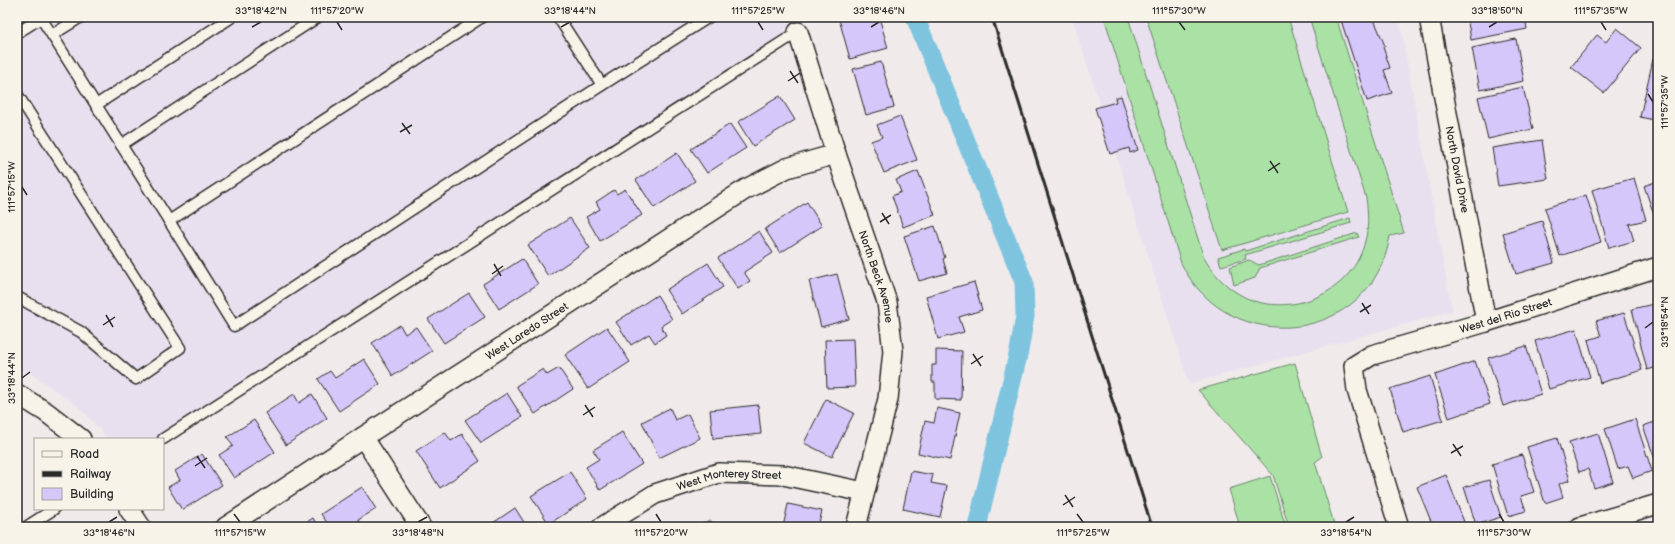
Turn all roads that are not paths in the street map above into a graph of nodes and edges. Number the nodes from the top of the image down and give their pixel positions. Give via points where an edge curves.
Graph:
1 (81, 17) edge
2 (232, 17) edge
3 (318, 17) edge
4 (482, 17) edge
5 (558, 17) edge
6 (709, 17) edge
7 (1428, 17) edge
8 (798, 32) joint
9 (17, 33) edge
10 (52, 35) junction
11 (602, 85) junction
12 (17, 94) edge
13 (96, 105) junction
14 (121, 145) junction
15 (836, 154) junction
16 (169, 221) junction
17 (1658, 267) edge
18 (17, 297) edge
19 (1486, 322) junction
20 (17, 394) edge
21 (362, 437) junction
22 (80, 438) edge
23 (164, 438) edge
24 (864, 492) junction
25 (1658, 504) edge
26 (52, 510) edge
27 (130, 510) edge
28 (26, 527) edge
29 (141, 527) edge
30 (226, 527) edge
31 (421, 527) edge
32 (602, 527) edge
33 (856, 527) edge
34 (1399, 527) edge
35 (1580, 527) edge

1 - 10 lane
2 - 13 lane
3 - 14 lane
4 - 16 lane
5 - 11 lane
6 - 11 lane
7 - 19 street, North David Drive
8 - 15 street, North Beck Avenue
8 - 23 lane
9 - 10 lane via 41,18
10 - 13 lane
11 - 16 lane via 234,326
12 - 18 lane via 180,348 136,379 81,332
13 - 14 lane
14 - 16 lane
15 - 21 street, West Laredo Street via 787,168 746,189
15 - 24 street, North Beck Avenue via 887,302 893,351 888,399
17 - 19 street, West del Rio Street
19 - 34 street, West del Rio Street via 1372,355 1354,366 1357,390
20 - 22 street
21 - 30 street, West Laredo Street
21 - 31 street
24 - 32 street, West Monterey Street via 783,475 719,473 655,494
24 - 33 street, North Beck Avenue
25 - 35 street
26 - 28 lane
27 - 29 street

